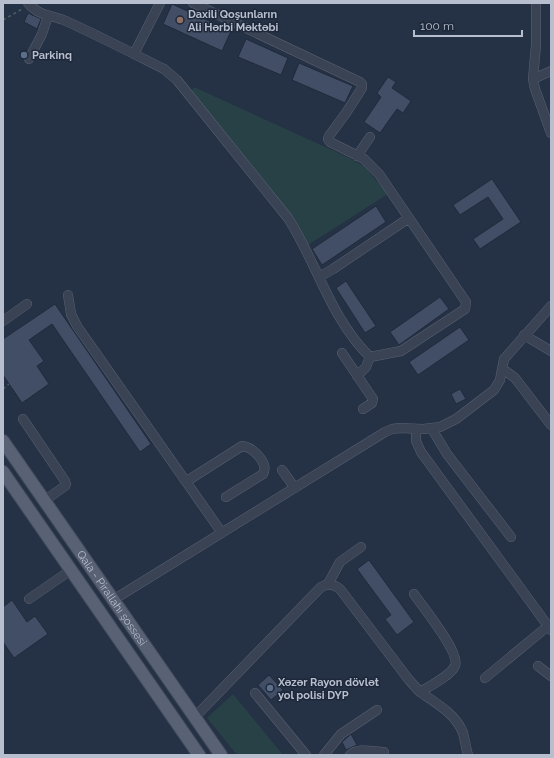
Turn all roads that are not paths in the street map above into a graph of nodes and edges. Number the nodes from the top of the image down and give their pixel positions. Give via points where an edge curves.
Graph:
1 (160, 3) edge
2 (193, 3) edge
3 (536, 3) edge
4 (28, 4) edge
5 (48, 16) junction
6 (134, 54) junction
7 (29, 59) dead end
8 (551, 71) edge
9 (533, 80) junction
10 (551, 133) edge
11 (370, 137) dead end
12 (357, 156) junction
13 (409, 218) junction
14 (319, 277) junction
15 (68, 295) dead end
16 (27, 304) dead end
17 (551, 306) edge
18 (3, 321) edge
19 (524, 335) junction
20 (551, 351) edge
21 (342, 353) dead end
22 (370, 357) junction
23 (502, 370) junction
24 (357, 376) junction
25 (363, 409) dead end
26 (23, 419) dead end
27 (551, 425) edge
28 (416, 429) junction
29 (432, 429) junction
30 (3, 441) edge
31 (282, 470) dead end
32 (3, 472) edge
33 (187, 481) junction
34 (295, 488) junction
35 (226, 497) dead end
36 (44, 501) junction
37 (222, 533) junction
38 (511, 537) dead end
39 (361, 547) dead end
40 (71, 570) junction
41 (328, 584) junction
42 (414, 594) dead end
43 (29, 599) dead end
44 (113, 600) junction
45 (550, 628) edge
46 (538, 666) dead end
47 (551, 676) edge
48 (485, 678) dead end
49 (420, 692) junction
50 (256, 693) dead end
51 (377, 710) dead end
52 (194, 718) junction
53 (384, 752) dead end
54 (199, 755) edge
55 (221, 755) edge
56 (306, 755) edge
57 (324, 755) edge
58 (350, 755) edge
59 (468, 755) edge

1 - 6 street
2 - 12 street via 360,82 362,88 328,139
3 - 9 street via 539,43
4 - 5 street via 35,11
5 - 6 street via 65,21
5 - 7 street
6 - 14 street via 164,68 177,80 288,218
8 - 9 street
9 - 10 street
11 - 12 street
12 - 13 street via 379,174
13 - 14 street
13 - 22 street via 466,302 466,306 401,351
14 - 22 street via 336,311
15 - 33 street via 71,314 77,326
16 - 18 street
17 - 19 street
19 - 20 street
19 - 23 street via 504,359
21 - 24 street
22 - 24 street via 366,367
23 - 27 street via 515,378
23 - 29 street via 494,390 452,422
24 - 25 street via 373,399 372,403
26 - 36 street via 66,481 64,486
28 - 29 street
28 - 34 street via 385,432
28 - 45 street via 416,441 421,452
29 - 38 street via 447,454
30 - 36 main road, Qala - Pirallahı şossesi
31 - 34 street
32 - 40 main road, Qala - Pirallahı şossesi
33 - 35 street via 242,446 247,446 264,464 265,470 263,474
33 - 37 street
34 - 37 street
36 - 44 main road, Qala - Pirallahı şossesi
37 - 44 street
39 - 41 street via 340,562
40 - 43 street
40 - 54 main road, Qala - Pirallahı şossesi
41 - 49 street via 340,589
41 - 52 street via 321,587
42 - 49 street via 451,646 456,661 456,665 448,674
44 - 52 main road, Qala - Pirallahı şossesi
45 - 48 street
46 - 47 street
49 - 59 street via 446,710 457,722
50 - 56 street
51 - 57 street via 341,734
52 - 55 main road, Qala - Pirallahı şossesi
53 - 58 street via 358,751

